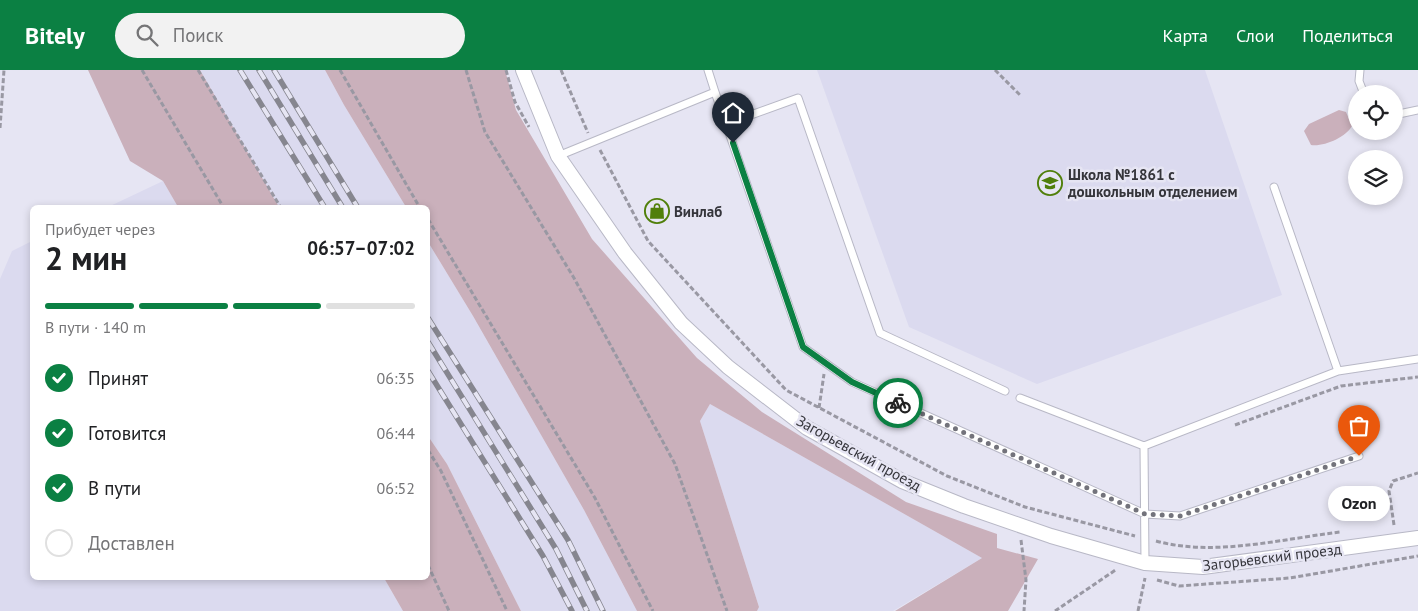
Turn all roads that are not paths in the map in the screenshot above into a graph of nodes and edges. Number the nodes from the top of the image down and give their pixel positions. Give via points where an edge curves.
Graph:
1 (523, 70) edge
2 (708, 70) edge
3 (1360, 70) edge
4 (1361, 85) edge
5 (715, 92) junction
6 (1418, 110) edge
7 (1403, 113) edge
8 (726, 124) junction
9 (558, 156) junction
10 (1274, 187) dead end
11 (1418, 359) edge
12 (1338, 371) junction
13 (1005, 391) dead end
14 (1020, 398) dead end
15 (1144, 446) junction
16 (1359, 456) dead end
17 (1145, 514) junction
18 (1418, 538) edge
19 (1142, 571) junction

1 - 9 street, Загорьевский проезд
2 - 5 lane
3 - 4 lane
5 - 8 lane
5 - 9 lane
6 - 7 lane
8 - 13 lane via 798,98 880,333
8 - 17 lane via 803,347 852,382
9 - 19 street, Загорьевский проезд via 625,253 682,323 728,368 807,428 902,481
10 - 12 lane
11 - 12 lane
12 - 15 lane
14 - 15 lane
15 - 17 lane
16 - 17 lane via 1180,516
17 - 19 lane
18 - 19 street, Загорьевский проезд via 1203,567

